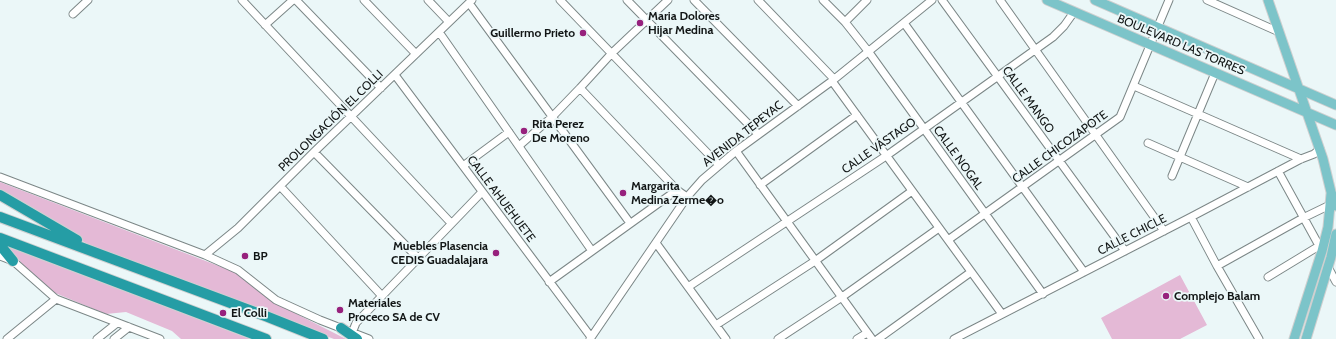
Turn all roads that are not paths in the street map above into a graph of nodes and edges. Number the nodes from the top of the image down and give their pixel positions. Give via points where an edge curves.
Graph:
1 (87, 0) edge
2 (242, 0) edge
3 (293, 0) edge
4 (296, 0) edge
5 (364, 0) edge
6 (428, 0) edge
7 (560, 0) edge
8 (627, 0) edge
9 (668, 0) edge
10 (694, 0) edge
11 (758, 0) edge
12 (824, 0) edge
13 (867, 0) edge
14 (932, 0) edge
15 (942, 0) edge
16 (1000, 0) edge
17 (1047, 0) edge
18 (1095, 0) edge
19 (1169, 0) edge
20 (1207, 0) edge
21 (1268, 0) edge
22 (471, 2) edge
23 (1074, 12) junction
24 (73, 14) dead end
25 (647, 20) junction
26 (449, 22) junction
27 (845, 22) junction
28 (904, 23) junction
29 (265, 25) junction
30 (1158, 27) junction
31 (439, 32) junction
32 (1279, 32) junction
33 (1151, 45) junction
34 (1034, 50) junction
35 (868, 51) junction
36 (612, 53) junction
37 (416, 54) junction
38 (1215, 73) junction
39 (394, 74) junction
40 (998, 76) junction
41 (833, 80) junction
42 (1134, 86) junction
43 (381, 88) junction
44 (580, 88) junction
45 (1298, 89) junction
46 (962, 102) junction
47 (1336, 105) edge
48 (798, 106) junction
49 (1307, 112) junction
50 (1198, 114) junction
51 (857, 115) junction
52 (553, 116) junction
53 (352, 117) junction
54 (1336, 125) edge
55 (924, 129) junction
56 (509, 132) junction
57 (758, 134) junction
58 (1095, 135) junction
59 (1148, 143) dead end
60 (519, 146) junction
61 (1320, 149) junction
62 (736, 151) junction
63 (314, 152) junction
64 (886, 156) junction
65 (1180, 157) junction
66 (1301, 159) junction
67 (1059, 161) junction
68 (719, 165) junction
69 (463, 166) junction
70 (1278, 171) junction
71 (1172, 176) dead end
72 (0, 178) edge
73 (760, 185) junction
74 (280, 186) junction
75 (1023, 187) junction
76 (1248, 187) junction
77 (677, 190) junction
78 (912, 191) junction
79 (482, 192) junction
80 (0, 195) edge
81 (687, 197) junction
82 (1334, 204) edge
83 (985, 214) junction
84 (0, 217) edge
85 (1191, 217) junction
86 (1303, 218) junction
87 (787, 222) junction
88 (451, 223) junction
89 (630, 223) junction
90 (939, 228) junction
91 (1164, 231) junction
92 (1336, 234) edge
93 (0, 238) edge
94 (948, 240) junction
95 (656, 243) junction
96 (0, 245) edge
97 (1321, 249) junction
98 (592, 251) junction
99 (1125, 251) junction
100 (205, 255) junction
101 (104, 256) junction
102 (7, 258) edge
103 (418, 258) junction
104 (815, 261) junction
105 (0, 264) edge
106 (1217, 266) junction
107 (1328, 267) junction
108 (970, 272) junction
109 (1084, 272) junction
110 (1268, 277) dead end
111 (549, 282) junction
112 (1336, 282) edge
113 (688, 287) junction
114 (1043, 294) junction
115 (382, 296) junction
116 (842, 297) junction
117 (56, 299) junction
118 (1002, 314) junction
119 (117, 322) junction
120 (716, 325) junction
121 (129, 327) junction
122 (341, 328) joint
123 (867, 333) junction
124 (354, 336) edge
125 (590, 338) edge
126 (6, 339) edge
127 (97, 339) edge
128 (114, 339) edge
129 (160, 339) edge
130 (266, 339) edge
131 (323, 339) edge
132 (369, 339) edge
133 (726, 339) edge
134 (778, 339) edge
135 (857, 339) edge
136 (872, 339) edge
137 (878, 339) edge
138 (954, 339) edge
139 (1259, 339) edge
140 (1294, 339) edge
141 (1306, 339) edge

1 - 24 street
2 - 29 street
3 - 29 street
4 - 43 street
5 - 37 street
6 - 26 street
7 - 36 street
8 - 25 street
9 - 25 street
10 - 48 street
11 - 41 street
12 - 27 street, CALLE NOGAL
13 - 27 street
14 - 28 street, AVENIDA TEPEYAC
15 - 40 street, CALLE MANGO
16 - 34 street
17 - 23 main road, BOULEVARD LAS TORRES
18 - 30 main road, BOULEVARD LAS TORRES
19 - 30 street, CALLE CHICOZAPOTE
20 - 32 street
21 - 32 main road
22 - 26 street, PROLONGACIÓN EL COLLI
22 - 52 street
23 - 33 main road, BOULEVARD LAS TORRES
23 - 34 street, CALLE VÁSTAGO via 1059,32
25 - 36 street
25 - 57 street
26 - 31 street, PROLONGACIÓN EL COLLI
27 - 35 street, CALLE NOGAL
28 - 35 street, AVENIDA TEPEYAC
28 - 46 street
29 - 53 street
30 - 33 street, CALLE CHICOZAPOTE
30 - 45 main road, BOULEVARD LAS TORRES
31 - 37 street, PROLONGACIÓN EL COLLI
31 - 56 street
32 - 45 main road
33 - 38 main road, BOULEVARD LAS TORRES
33 - 42 street, CALLE CHICOZAPOTE
34 - 40 street, CALLE VÁSTAGO
34 - 58 street
35 - 41 street, AVENIDA TEPEYAC
35 - 55 street, CALLE NOGAL
36 - 44 street
36 - 68 street
37 - 39 street, PROLONGACIÓN EL COLLI
38 - 49 main road, BOULEVARD LAS TORRES
38 - 50 street
39 - 43 street, PROLONGACIÓN EL COLLI
39 - 69 street, CALLE AHUEHUETE
40 - 46 street, CALLE VÁSTAGO
40 - 67 street, CALLE MANGO
41 - 48 street, AVENIDA TEPEYAC
41 - 51 street
42 - 50 street
42 - 58 street, CALLE CHICOZAPOTE via 1120,117
43 - 53 street, PROLONGACIÓN EL COLLI
44 - 52 street
44 - 77 street
45 - 47 main road, BOULEVARD LAS TORRES
45 - 49 main road
46 - 55 street, CALLE VÁSTAGO
46 - 75 street
48 - 57 street, AVENIDA TEPEYAC
49 - 54 main road, BOULEVARD LAS TORRES
49 - 61 main road
50 - 65 street
50 - 66 street
51 - 64 street
51 - 73 street
52 - 60 street
52 - 89 street
53 - 63 street, PROLONGACIÓN EL COLLI
53 - 88 street
55 - 64 street, CALLE VÁSTAGO
55 - 83 street, CALLE NOGAL
56 - 60 street
56 - 69 street
57 - 62 street, AVENIDA TEPEYAC
58 - 67 street, CALLE CHICOZAPOTE
58 - 91 street
59 - 65 street
60 - 98 street
61 - 66 street, CALLE CHICLE
61 - 82 main road
62 - 68 street, AVENIDA TEPEYAC
62 - 73 street
63 - 74 street, PROLONGACIÓN EL COLLI
63 - 103 street
64 - 78 street
64 - 87 street, CALLE VÁSTAGO
65 - 71 street
65 - 76 street
66 - 70 street, CALLE CHICLE
67 - 75 street, CALLE CHICOZAPOTE
67 - 99 street, CALLE MANGO
68 - 81 street, AVENIDA TEPEYAC
69 - 79 street, CALLE AHUEHUETE
70 - 76 street, CALLE CHICLE
70 - 86 street
72 - 100 street
73 - 87 street
74 - 100 street, PROLONGACIÓN EL COLLI via 238,228
74 - 115 street
75 - 83 street, CALLE CHICOZAPOTE
75 - 109 street
76 - 85 street, CALLE CHICLE
77 - 81 street
77 - 89 street
78 - 90 street
78 - 104 street
79 - 88 street
79 - 111 street, CALLE AHUEHUETE
80 - 101 highway
81 - 95 street, AVENIDA TEPEYAC
82 - 86 street
82 - 97 main road
83 - 94 street, CALLE CHICOZAPOTE
83 - 114 street, CALLE NOGAL
84 - 101 highway
85 - 91 street, CALLE CHICLE
85 - 106 street
86 - 97 street
86 - 106 street
87 - 104 street
87 - 113 street, CALLE VÁSTAGO
88 - 103 street
89 - 98 street
90 - 94 street
90 - 116 street
91 - 99 street, CALLE CHICLE
92 - 107 main road
93 - 130 highway
94 - 108 street
95 - 113 street
95 - 125 street, AVENIDA TEPEYAC
96 - 102 highway
97 - 110 street
97 - 140 main road
98 - 111 street
99 - 109 street, CALLE CHICLE
100 - 122 street via 238,270 276,300
101 - 131 highway
102 - 105 street
102 - 117 street
103 - 115 street
104 - 116 street
104 - 120 street
106 - 139 street
107 - 112 street
107 - 141 main road
108 - 118 street
108 - 137 street
109 - 114 street, CALLE CHICLE
111 - 125 street, CALLE AHUEHUETE
113 - 120 street
114 - 118 street, CALLE CHICLE
115 - 124 street via 356,324
116 - 123 street
116 - 134 street
117 - 119 street
117 - 126 street
118 - 138 street, CALLE CHICLE
119 - 121 street
119 - 127 street
120 - 133 street
121 - 128 street
121 - 129 street
122 - 124 highway
123 - 135 street
123 - 136 street
124 - 132 street

